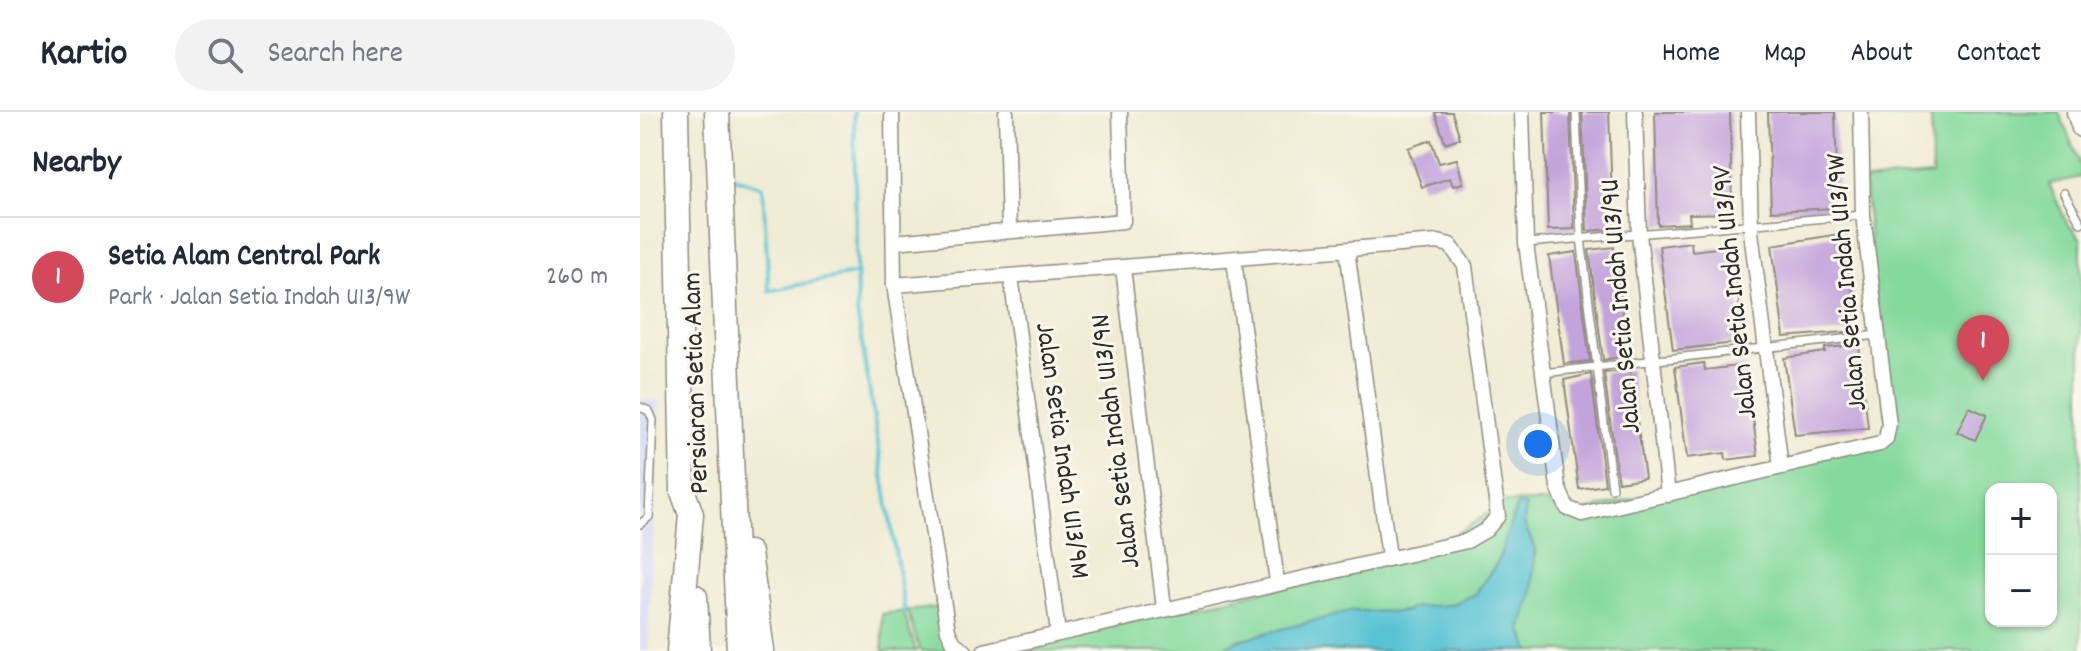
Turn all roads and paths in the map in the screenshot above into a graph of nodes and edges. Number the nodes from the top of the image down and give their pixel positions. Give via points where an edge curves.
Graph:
1 (676, 112) edge
2 (685, 112) edge
3 (717, 112) edge
4 (892, 112) edge
5 (1006, 112) edge
6 (1120, 112) edge
7 (1522, 112) edge
8 (1576, 112) edge
9 (1635, 112) edge
10 (1748, 112) edge
11 (1861, 112) edge
12 (2076, 112) edge
13 (2081, 128) edge
14 (2064, 193) dead end
15 (1863, 215) junction
16 (2081, 223) edge
17 (1751, 225) junction
18 (1009, 231) junction
19 (1639, 234) junction
20 (1581, 238) junction
21 (894, 242) junction
22 (1526, 243) junction
23 (1347, 250) junction
24 (1234, 260) junction
25 (1123, 268) junction
26 (1011, 276) junction
27 (894, 285) junction
28 (1878, 335) junction
29 (1766, 348) junction
30 (1652, 360) junction
31 (1597, 367) junction
32 (1543, 373) junction
33 (730, 404) junction
34 (640, 407) edge
35 (1781, 467) junction
36 (1612, 488) dead end
37 (1668, 495) junction
38 (691, 514) junction
39 (640, 524) edge
40 (1389, 557) junction
41 (1277, 582) junction
42 (1164, 608) junction
43 (1058, 633) junction
44 (679, 651) edge
45 (698, 651) edge
46 (739, 651) edge
47 (762, 651) edge
48 (965, 651) edge
49 (984, 651) edge

1 - 38 highway via 683,492
2 - 38 highway, Persiaran Setia Alam
3 - 33 highway, Persiaran Setia Alam
4 - 21 street
5 - 18 street
6 - 18 street via 1123,221
7 - 22 street
8 - 20 lane
9 - 19 street, Jalan Setia Indah U13/9U
10 - 17 street, Jalan Setia Indah U13/9V
11 - 15 street, Jalan Setia Indah U13/9W
12 - 13 street
14 - 16 lane
15 - 17 lane
15 - 28 street, Jalan Setia Indah U13/9W
17 - 19 lane
17 - 29 street, Jalan Setia Indah U13/9V
18 - 21 street
19 - 20 lane
19 - 30 street, Jalan Setia Indah U13/9U
20 - 22 lane
20 - 31 lane
21 - 27 street
22 - 32 street
23 - 24 street
23 - 40 street
23 - 40 street via 1438,242 1450,245 1465,266 1498,516 1467,541
24 - 25 street
24 - 41 street
25 - 26 street
25 - 42 street, Jalan Setia Indah U13/9N
26 - 27 street
26 - 43 street, Jalan Setia Indah U13/9M
27 - 48 street via 948,631
28 - 29 lane
28 - 35 street, Jalan Setia Indah U13/9W via 1889,424 1880,444
29 - 30 lane
29 - 35 street, Jalan Setia Indah U13/9V
30 - 31 lane
30 - 37 street, Jalan Setia Indah U13/9U
31 - 32 lane
31 - 36 lane
32 - 37 street via 1558,487 1567,508 1582,514
33 - 46 highway, Persiaran Setia Alam
33 - 47 highway
34 - 39 lane via 653,420 649,517
35 - 37 street
38 - 44 highway
38 - 45 highway, Persiaran Setia Alam
40 - 41 street
41 - 42 street
42 - 43 street
43 - 49 street

